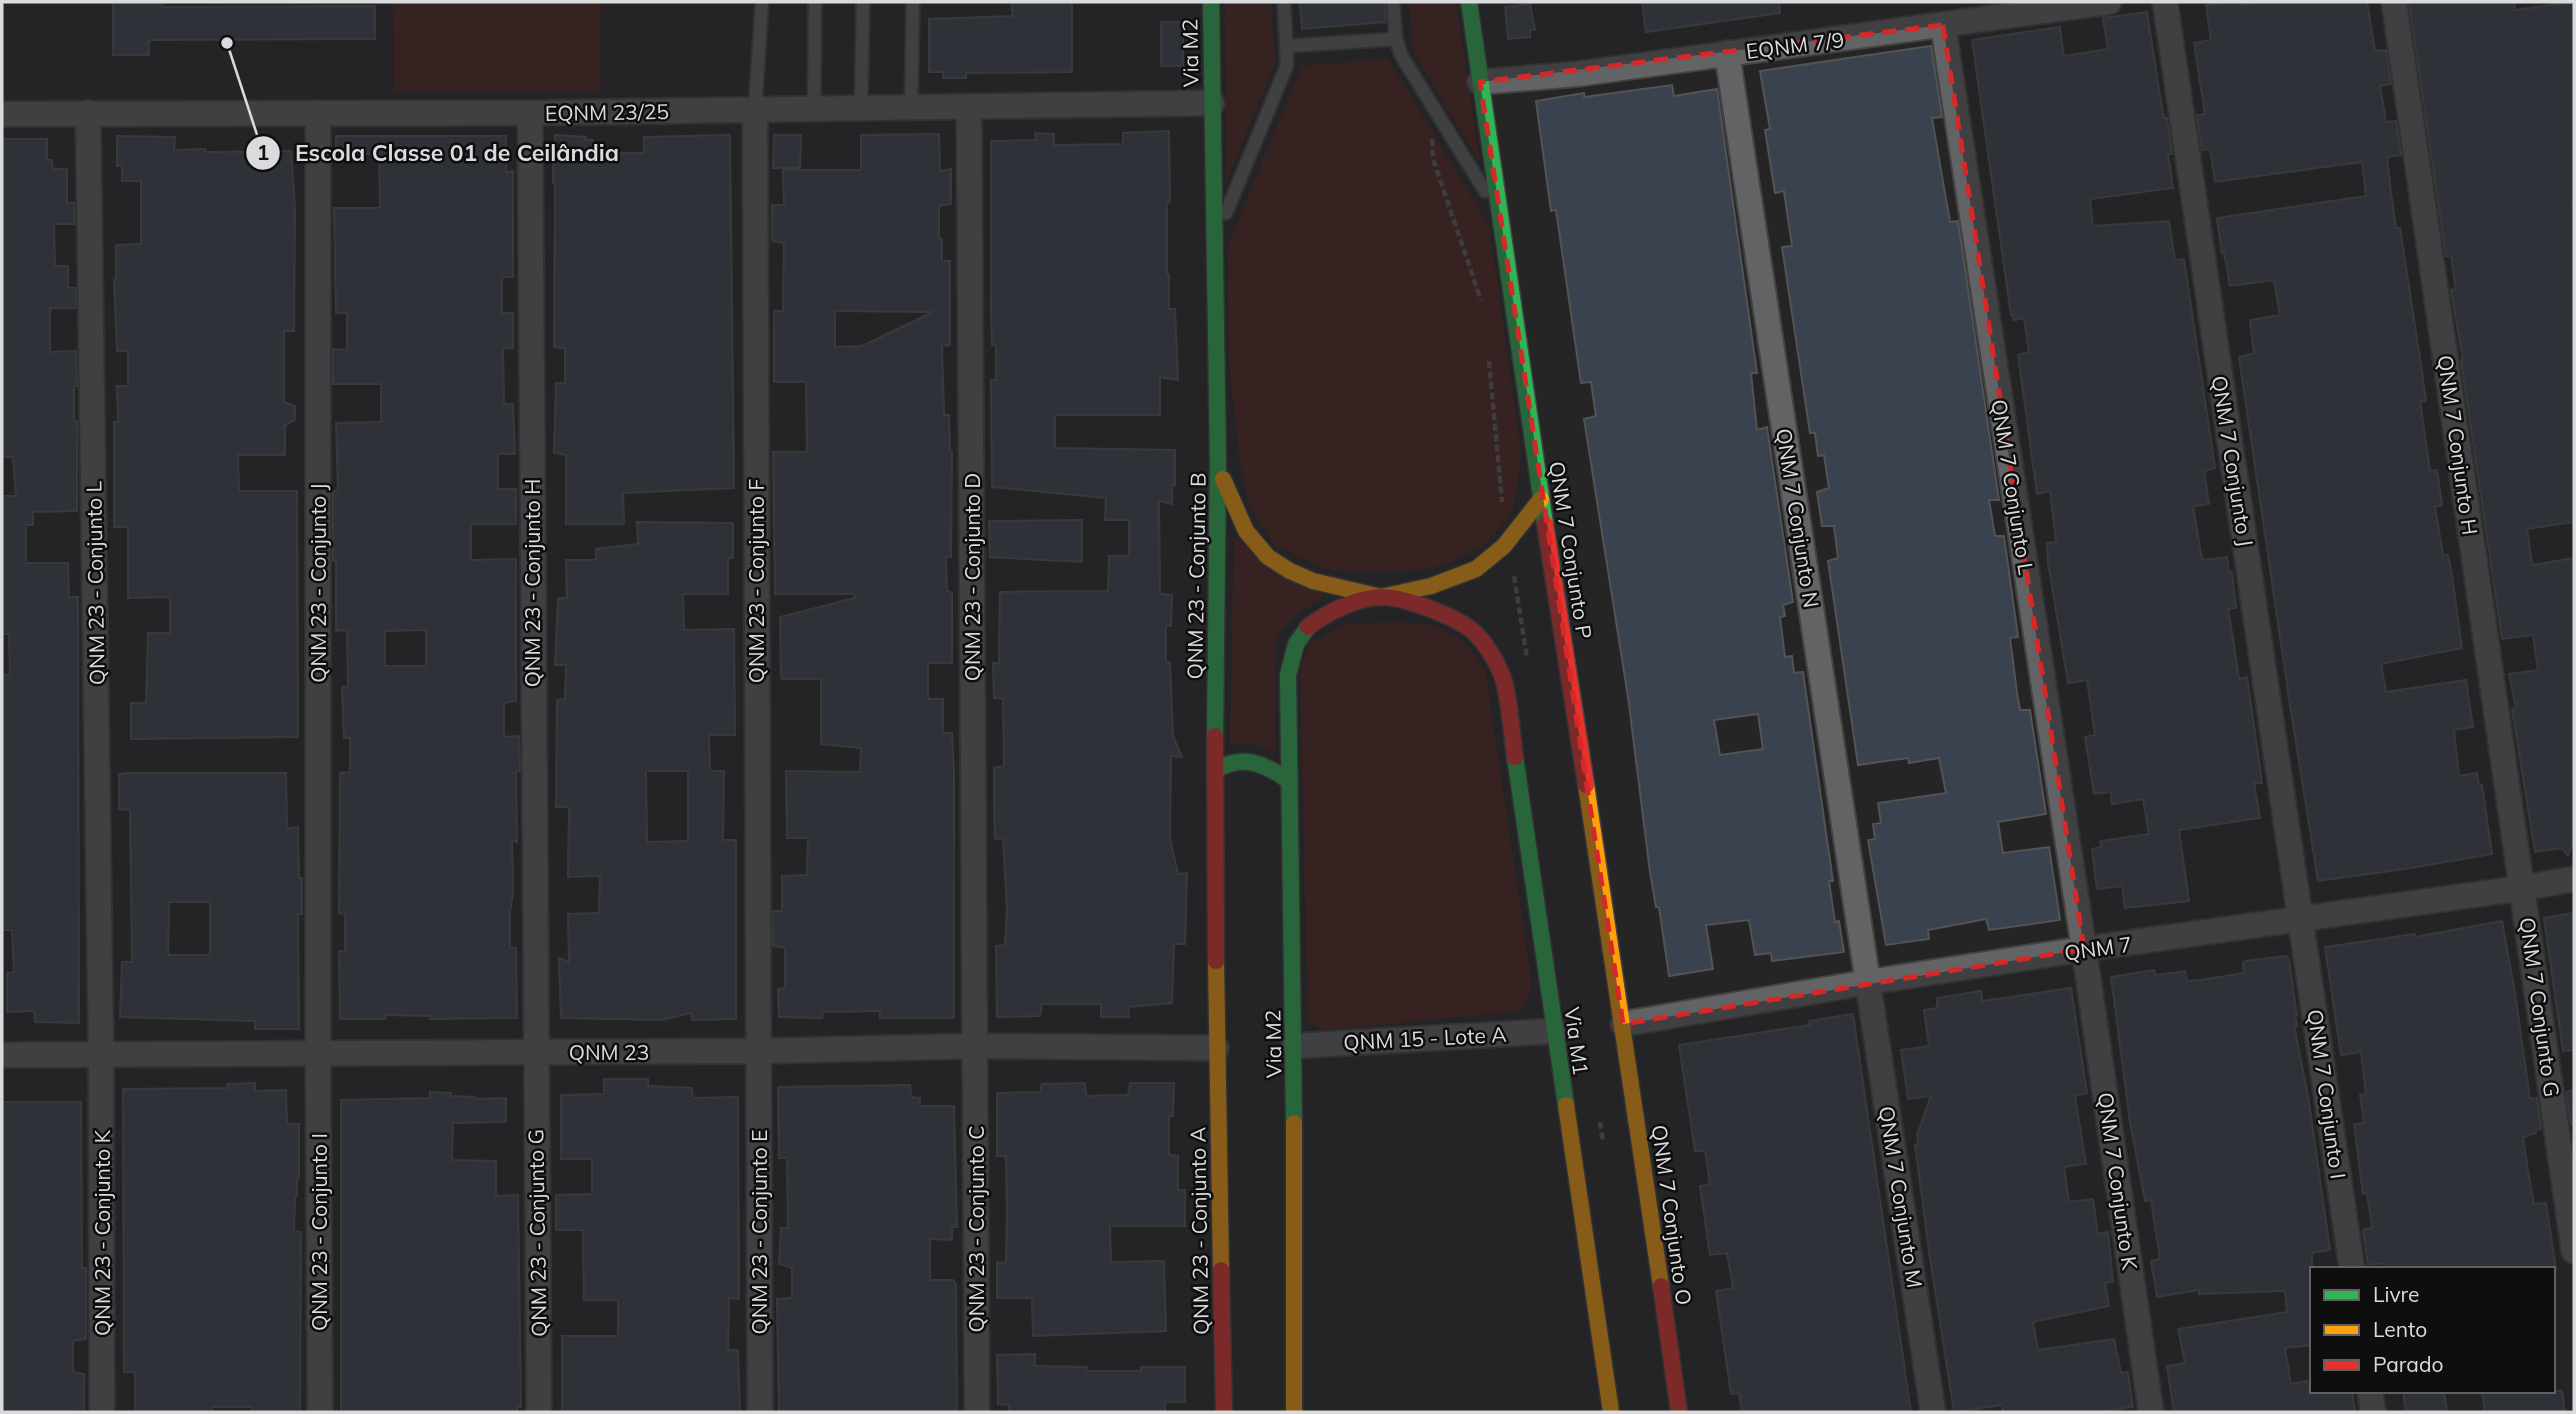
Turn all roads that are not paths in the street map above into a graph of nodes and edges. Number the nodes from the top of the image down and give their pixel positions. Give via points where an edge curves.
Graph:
1 (762, 2) edge
2 (815, 2) edge
3 (863, 2) edge
4 (913, 2) edge
5 (1211, 2) edge
6 (1284, 2) edge
7 (1393, 2) edge
8 (1469, 2) edge
9 (2109, 2) edge
10 (2165, 2) edge
11 (2394, 2) edge
12 (1943, 25) junction
13 (1396, 39) junction
14 (1287, 46) junction
15 (1727, 53) junction
16 (1480, 82) junction
17 (1212, 103) junction
18 (911, 108) junction
19 (969, 108) junction
20 (861, 109) junction
21 (755, 110) junction
22 (814, 110) junction
23 (88, 113) junction
24 (318, 113) junction
25 (530, 113) junction
26 (2, 114) edge
27 (1502, 218) junction
28 (1214, 242) junction
29 (1218, 463) junction
30 (1541, 499) junction
31 (1383, 597) junction
32 (1215, 771) junction
33 (1289, 781) junction
34 (2574, 879) edge
35 (2523, 888) junction
36 (2302, 919) junction
37 (2084, 949) junction
38 (1869, 982) junction
39 (1623, 1024) junction
40 (1555, 1031) junction
41 (975, 1046) junction
42 (1294, 1046) junction
43 (1216, 1048) junction
44 (758, 1051) junction
45 (318, 1053) junction
46 (535, 1053) junction
47 (101, 1054) junction
48 (2, 1055) edge
49 (2574, 1251) edge
50 (2352, 1267) edge
51 (2370, 1393) edge
52 (102, 1412) edge
53 (320, 1412) edge
54 (539, 1412) edge
55 (760, 1412) edge
56 (977, 1412) edge
57 (1224, 1412) edge
58 (1294, 1412) edge
59 (1611, 1412) edge
60 (1679, 1412) edge
61 (1933, 1412) edge
62 (2151, 1412) edge
63 (2373, 1412) edge

1 - 21 lane
2 - 22 lane
3 - 20 lane
4 - 18 lane
5 - 17 main road, Via M2
6 - 14 lane
7 - 13 lane
8 - 16 main road
9 - 12 street, EQNM 7/9
10 - 36 street, QNM 7 Conjunto J
11 - 35 street, QNM 7 Conjunto H
12 - 15 street, EQNM 7/9
12 - 37 street, QNM 7 Conjunto L
13 - 14 lane
13 - 27 lane via 1401,55
14 - 28 lane via 1287,65
15 - 16 street, EQNM 7/9
15 - 38 street, QNM 7 Conjunto N
16 - 27 main road, QNM 7 Conjunto P
17 - 19 street, EQNM 23/25
17 - 28 main road, QNM 23 - Conjunto B
18 - 19 street, EQNM 23/25
18 - 20 street, EQNM 23/25
19 - 41 street, QNM 23 - Conjunto D
20 - 22 street, EQNM 23/25
21 - 22 street, EQNM 23/25
21 - 25 street, EQNM 23/25
21 - 44 street, QNM 23 - Conjunto F
23 - 24 street, EQNM 23/25
23 - 26 street, EQNM 23/25
23 - 47 street, QNM 23 - Conjunto L
24 - 25 street, EQNM 23/25
24 - 45 street, QNM 23 - Conjunto J
25 - 46 street, QNM 23 - Conjunto H
27 - 30 main road, QNM 7 Conjunto P
28 - 29 main road, QNM 23 - Conjunto B
29 - 31 main road via 1235,513 1267,557 1324,585
29 - 32 main road, QNM 23 - Conjunto B
30 - 31 main road, Via M2 via 1508,544 1476,569 1453,580
30 - 39 main road, QNM 7 Conjunto P
31 - 33 main road, Via M2 via 1344,607 1302,633 1287,675
31 - 40 main road, Via M1 via 1431,610 1472,630 1503,676
32 - 33 main road via 1233,760 1249,761 1267,765
32 - 43 main road, QNM 23 - Conjunto B
33 - 42 main road, Via M2
34 - 35 street, QNM 7
35 - 36 street, QNM 7
35 - 49 street, QNM 7 Conjunto G
36 - 37 street, QNM 7
36 - 50 street, QNM 7 Conjunto I
37 - 38 street, QNM 7
37 - 62 street, QNM 7 Conjunto K
38 - 39 street, QNM 7
38 - 61 street, QNM 7 Conjunto M
39 - 60 main road, QNM 7 Conjunto O
40 - 42 street, QNM 15 - Lote A
40 - 59 main road, Via M1
41 - 43 street, QNM 23
41 - 44 street, QNM 23
41 - 56 street, QNM 23 - Conjunto C
42 - 58 main road, Via M2
43 - 57 main road, QNM 23 - Conjunto A
44 - 46 street, QNM 23
44 - 55 street, QNM 23 - Conjunto E
45 - 46 street, QNM 23
45 - 47 street, QNM 23
45 - 53 street, QNM 23 - Conjunto I
46 - 54 street, QNM 23 - Conjunto G
47 - 48 street, QNM 23
47 - 52 street, QNM 23 - Conjunto K
51 - 63 street

